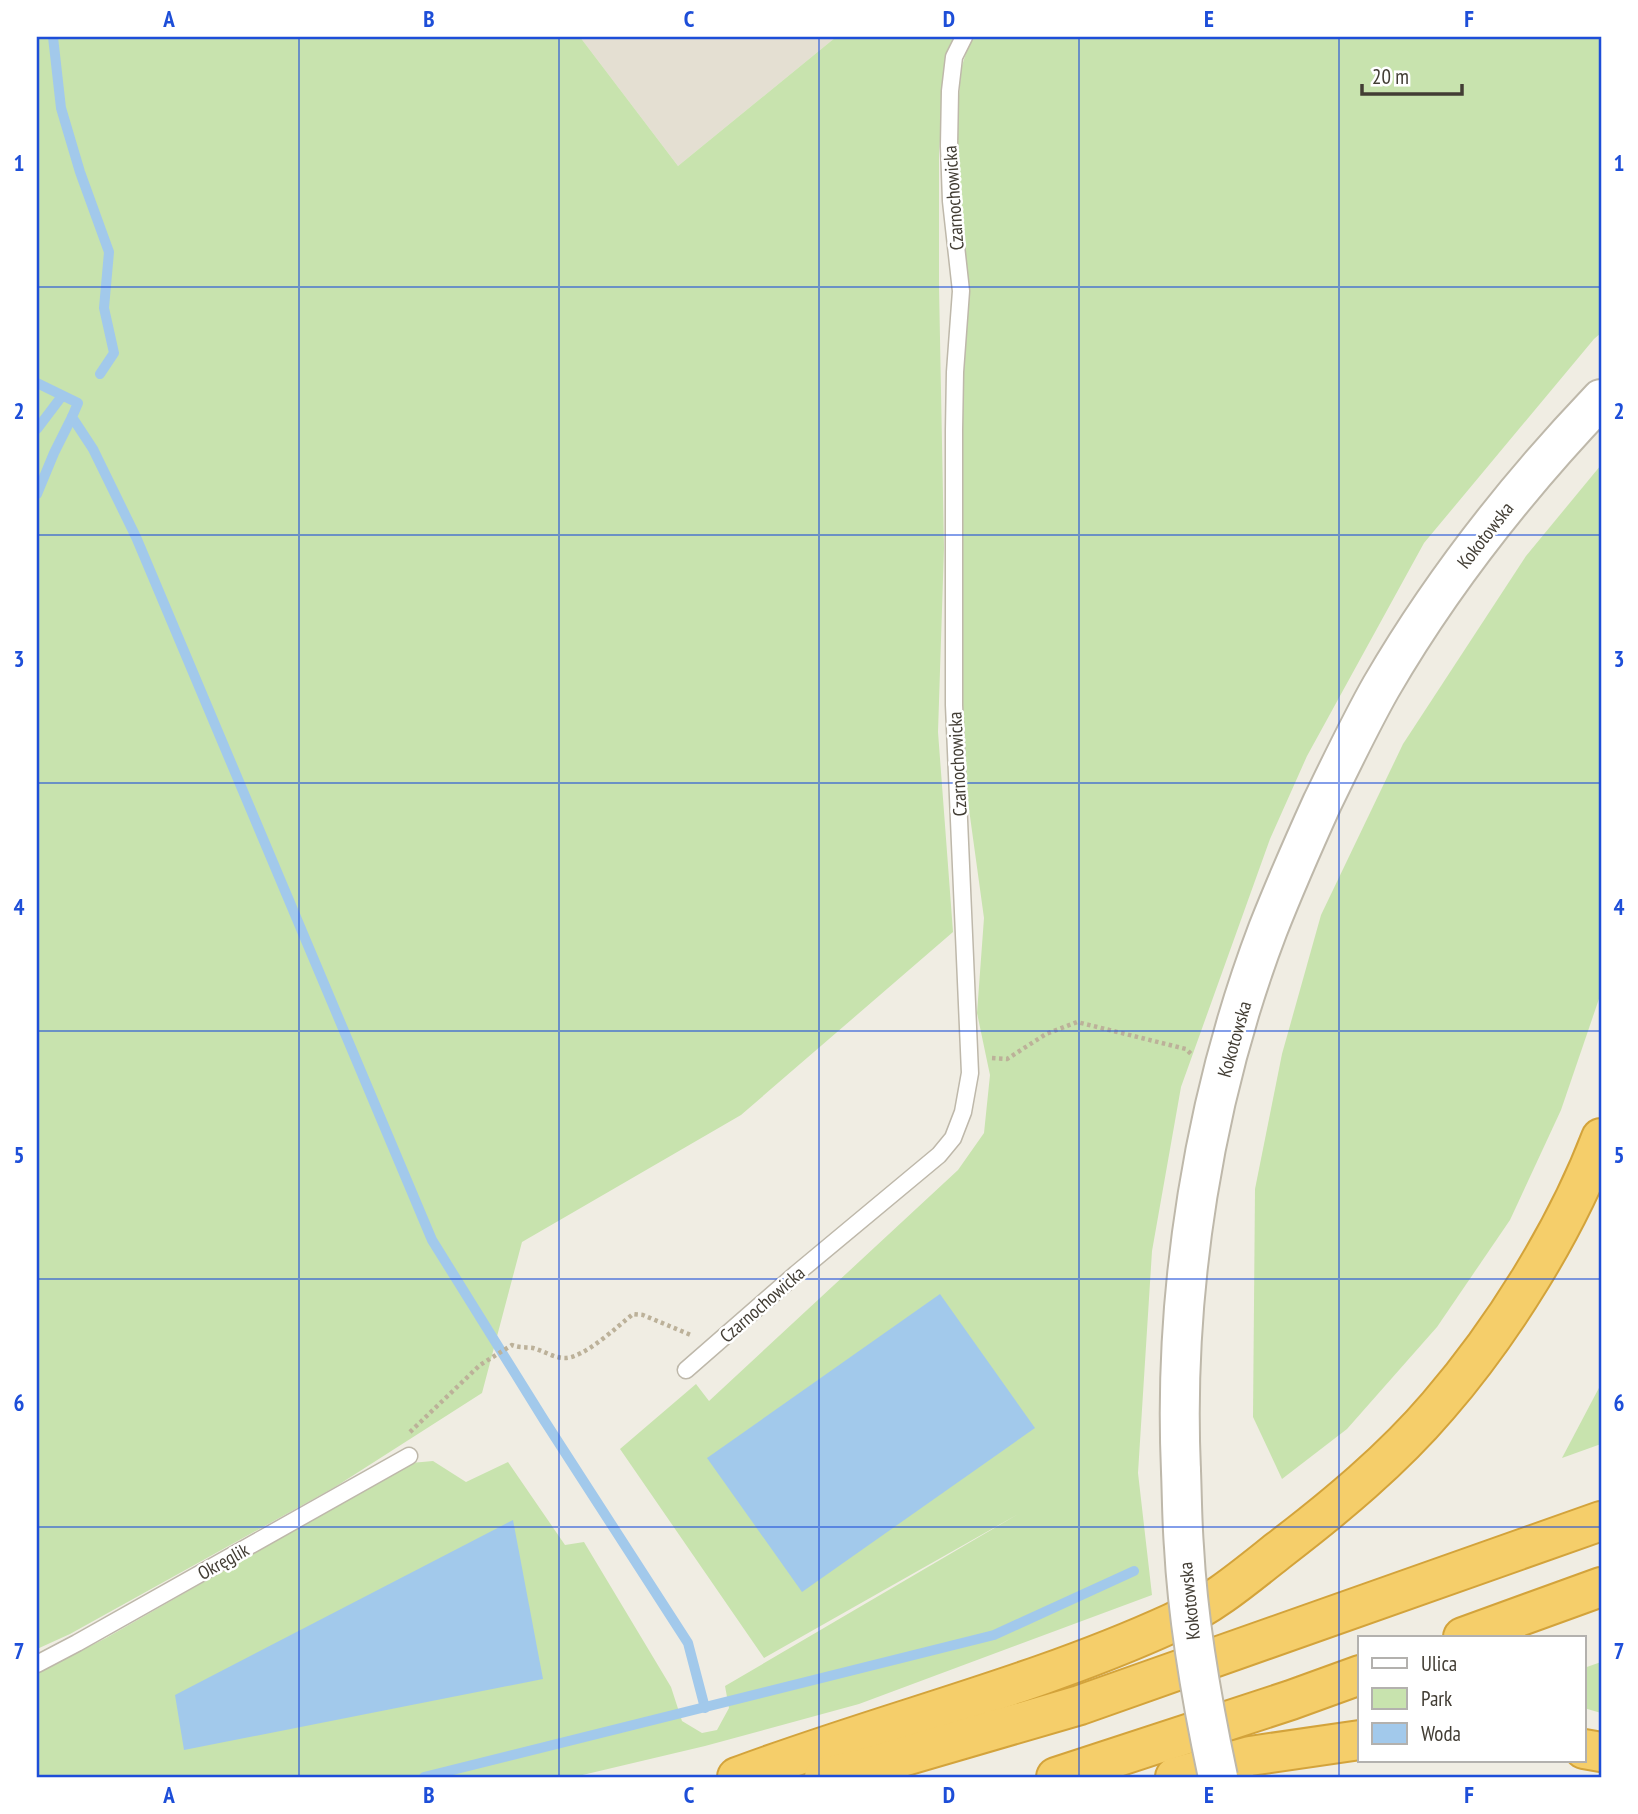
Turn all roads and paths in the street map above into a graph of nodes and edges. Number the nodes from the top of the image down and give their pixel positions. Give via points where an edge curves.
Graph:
1 (964, 37) edge
2 (1601, 399) edge
3 (1193, 1056) dead end
4 (970, 1057) junction
5 (1601, 1138) edge
6 (715, 1345) junction
7 (686, 1370) dead end
8 (406, 1458) joint
9 (1601, 1521) edge
10 (1601, 1587) edge
11 (1466, 1636) edge
12 (37, 1664) edge
13 (1358, 1676) edge
14 (1358, 1740) edge
15 (737, 1777) edge
16 (824, 1777) edge
17 (1056, 1777) edge
18 (1175, 1777) edge
19 (1218, 1777) edge

1 - 4 lane, Czarnochowicka via 954,57 950,146 961,291 954,418 954,705
2 - 19 street, Kokotowska, bridge via 1529,479 1451,579 1359,728 1267,931 1223,1074 1190,1249 1179,1424 1191,1619
3 - 4 path via 1186,1049 1077,1022 1046,1034 1007,1059
4 - 6 lane, Czarnochowicka via 963,1112 953,1138 939,1155
5 - 15 highway via 1560,1228 1467,1370 1359,1485 1247,1575 1173,1623 1066,1667
6 - 7 lane, Czarnochowicka
6 - 8 path via 634,1314 589,1349 566,1358 512,1345 480,1365 402,1440
8 - 12 lane, Okręglik
9 - 16 highway via 1080,1705
10 - 11 highway
13 - 17 highway
14 - 18 highway via 1250,1756

